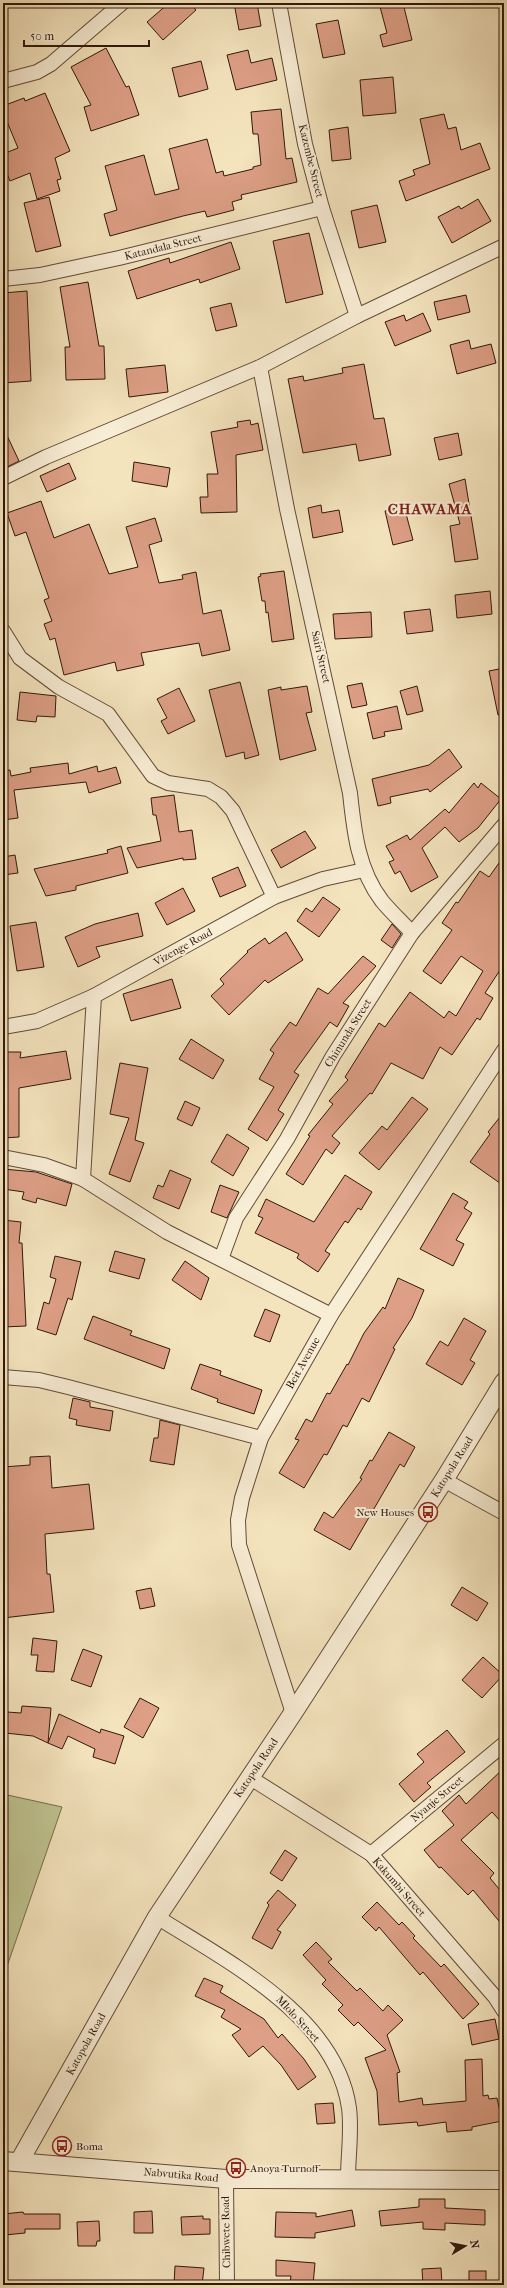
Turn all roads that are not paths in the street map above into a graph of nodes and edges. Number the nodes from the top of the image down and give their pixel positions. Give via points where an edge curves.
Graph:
1 (122, 3) edge
2 (279, 3) edge
3 (3, 81) edge
4 (322, 208) junction
5 (504, 246) edge
6 (3, 279) edge
7 (356, 316) junction
8 (260, 367) junction
9 (3, 478) edge
10 (3, 631) edge
11 (504, 825) edge
12 (364, 870) junction
13 (274, 897) junction
14 (412, 933) junction
15 (94, 996) junction
16 (3, 1027) edge
17 (504, 1050) edge
18 (3, 1157) edge
19 (83, 1179) junction
20 (221, 1259) junction
21 (331, 1315) junction
22 (3, 1377) edge
23 (504, 1382) edge
24 (261, 1438) junction
25 (444, 1480) junction
26 (504, 1513) edge
27 (293, 1712) junction
28 (504, 1744) edge
29 (249, 1777) junction
30 (371, 1854) junction
31 (157, 1917) junction
32 (504, 2011) edge
33 (11, 2161) edge
34 (348, 2178) junction
35 (226, 2179) junction
36 (504, 2180) edge
37 (227, 2285) edge

1 - 3 street via 51,64 37,72
2 - 4 street, Kazembe Street via 305,144
4 - 6 street, Katandala Street via 47,274
4 - 7 street, Kazembe Street
5 - 7 street
7 - 8 street
8 - 9 street via 46,457
8 - 12 street, Sairi Street via 287,509 350,793 354,834
10 - 13 street via 20,658 59,687 108,714 153,776 168,783 208,789 221,797 233,811
11 - 14 street, Chinunda Street
12 - 13 street, Vizenge Road via 323,879
12 - 14 street, Sairi Street via 382,900
13 - 15 street, Vizenge Road
14 - 20 street, Chinunda Street via 332,1056 287,1139 236,1218
15 - 16 street, Vizenge Road via 37,1021
15 - 19 street
17 - 21 street, Beit Avenue
18 - 19 street via 44,1165
19 - 20 street via 167,1232
20 - 21 street
21 - 24 street, Beit Avenue
22 - 24 street via 39,1380
23 - 25 street, Katopola Road
24 - 27 street, Beit Avenue via 241,1505 238,1520 239,1545
25 - 26 street
25 - 27 street, Katopola Road
27 - 29 street, Katopola Road
28 - 30 street, Nyanje Street
29 - 30 street, Kakumbi Street
29 - 31 street, Katopola Road via 206,1847
30 - 32 street, Kakumbi Street via 495,1997
31 - 33 street, Katopola Road
31 - 34 street, Mlolo Street via 280,1998 316,2036 338,2072 349,2108
33 - 35 street, Nabvutika Road
34 - 35 street, Nabvutika Road
34 - 36 street, Nabvutika Road
35 - 37 street, Chibwete Road

